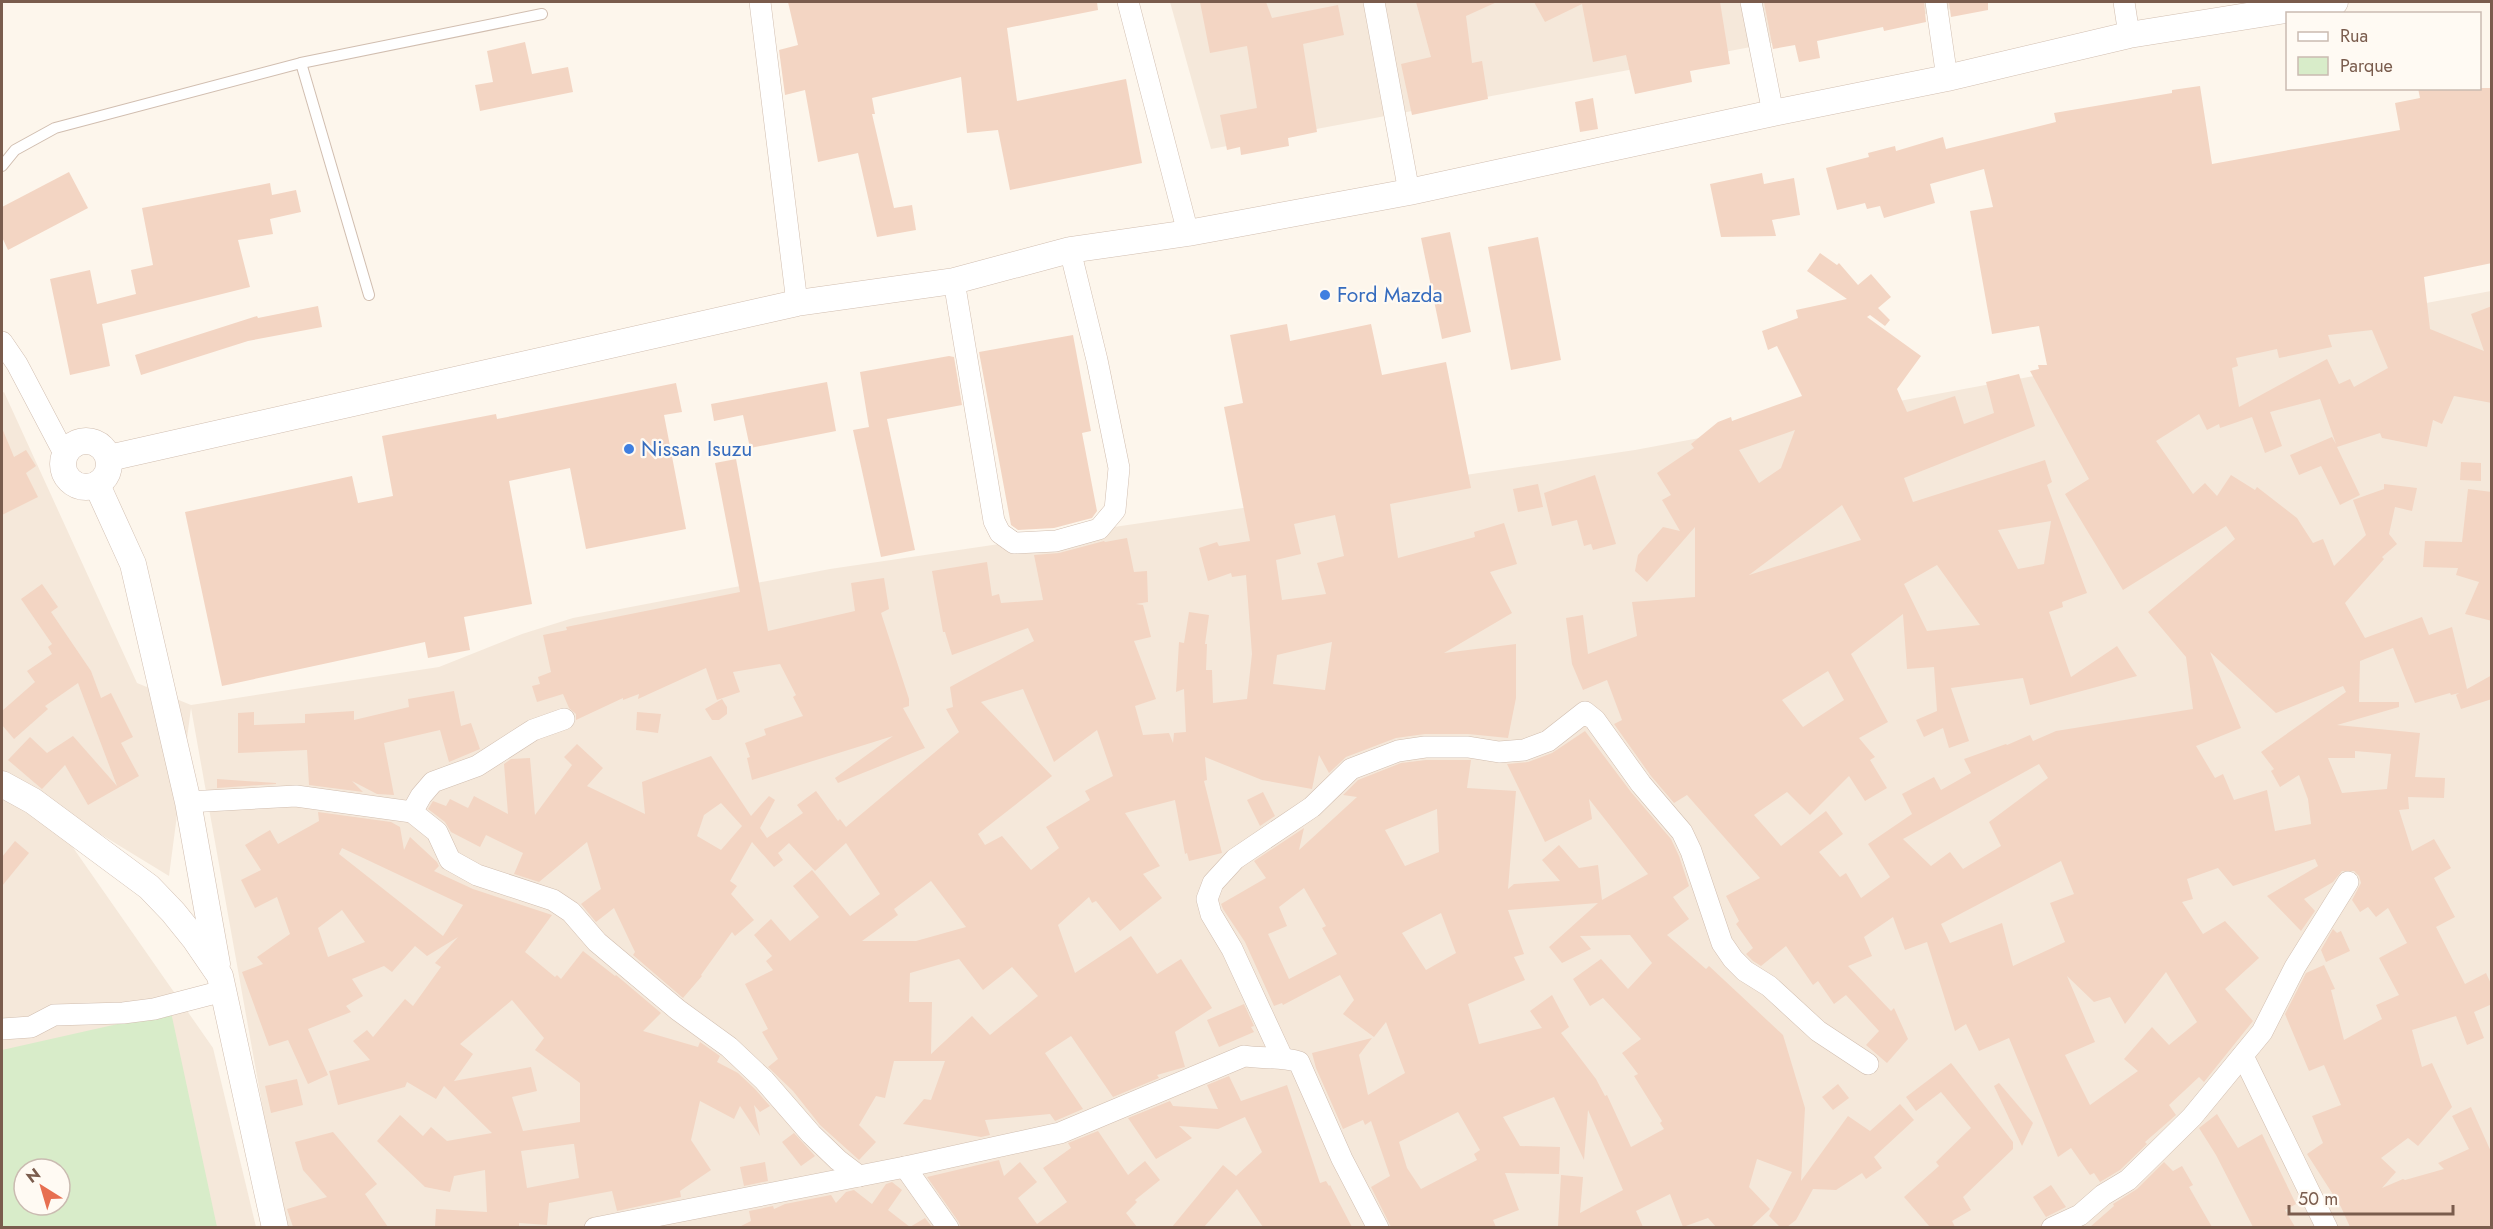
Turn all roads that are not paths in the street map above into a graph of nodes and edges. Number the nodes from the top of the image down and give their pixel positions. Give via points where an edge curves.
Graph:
1 (760, 2) edge
2 (1128, 2) edge
3 (1374, 2) edge
4 (1751, 2) edge
5 (1936, 2) edge
6 (2124, 2) edge
7 (2326, 2) edge
8 (542, 14) dead end
9 (2129, 35) junction
10 (301, 63) junction
11 (1947, 78) junction
12 (1773, 113) junction
13 (2, 166) edge
14 (1409, 192) junction
15 (1188, 233) junction
16 (1070, 250) junction
17 (954, 282) junction
18 (369, 295) dead end
19 (797, 303) junction
20 (2, 342) edge
21 (9, 363) edge
22 (65, 454) junction
23 (109, 458) junction
24 (97, 485) junction
25 (564, 719) dead end
26 (2, 784) edge
27 (189, 802) junction
28 (412, 812) junction
29 (2348, 882) dead end
30 (221, 983) junction
31 (2, 1029) edge
32 (2243, 1056) junction
33 (1282, 1057) junction
34 (1868, 1064) dead end
35 (905, 1167) junction
36 (859, 1176) junction
37 (275, 1227) edge
38 (595, 1227) edge
39 (948, 1227) edge
40 (1378, 1227) edge
41 (2052, 1227) edge
42 (2327, 1227) edge

1 - 19 street
2 - 15 street
3 - 14 street
4 - 12 street
5 - 11 street
6 - 9 street
7 - 9 street
8 - 10 lane
9 - 11 street
10 - 13 lane via 55,128 15,150
10 - 18 lane
11 - 12 street
12 - 14 street
14 - 15 street
15 - 16 street
16 - 17 street
16 - 17 street via 1119,468 1115,510 1099,529 1056,541 1014,543 994,521
17 - 19 street
19 - 23 street
20 - 21 street
21 - 22 street
22 - 23 street via 74,444 88,440 102,446
22 - 24 street via 62,464 70,482 78,487
23 - 24 street via 108,473
24 - 27 street via 133,564
25 - 28 street via 533,730 477,766 433,782
26 - 30 street via 33,801 149,887 180,920
27 - 28 street via 296,796
27 - 30 street
28 - 36 street via 437,832 450,860 477,875 553,900 572,912 597,942 729,1047 811,1134
29 - 32 street via 2295,967 2262,1032
30 - 31 street via 154,1008 54,1016 31,1027
30 - 37 street
32 - 41 street via 2146,1164 2080,1215
32 - 42 street
33 - 34 street via 1232,949 1211,914 1207,899 1213,883 1235,859 1312,807 1351,769 1398,750 1425,747 1524,750 1548,741 1585,712 1682,832 1722,943 1733,959 1818,1031
33 - 35 street via 1244,1056 1060,1133
33 - 40 street via 1299,1062 1342,1159
35 - 36 street
35 - 39 street
36 - 38 street

